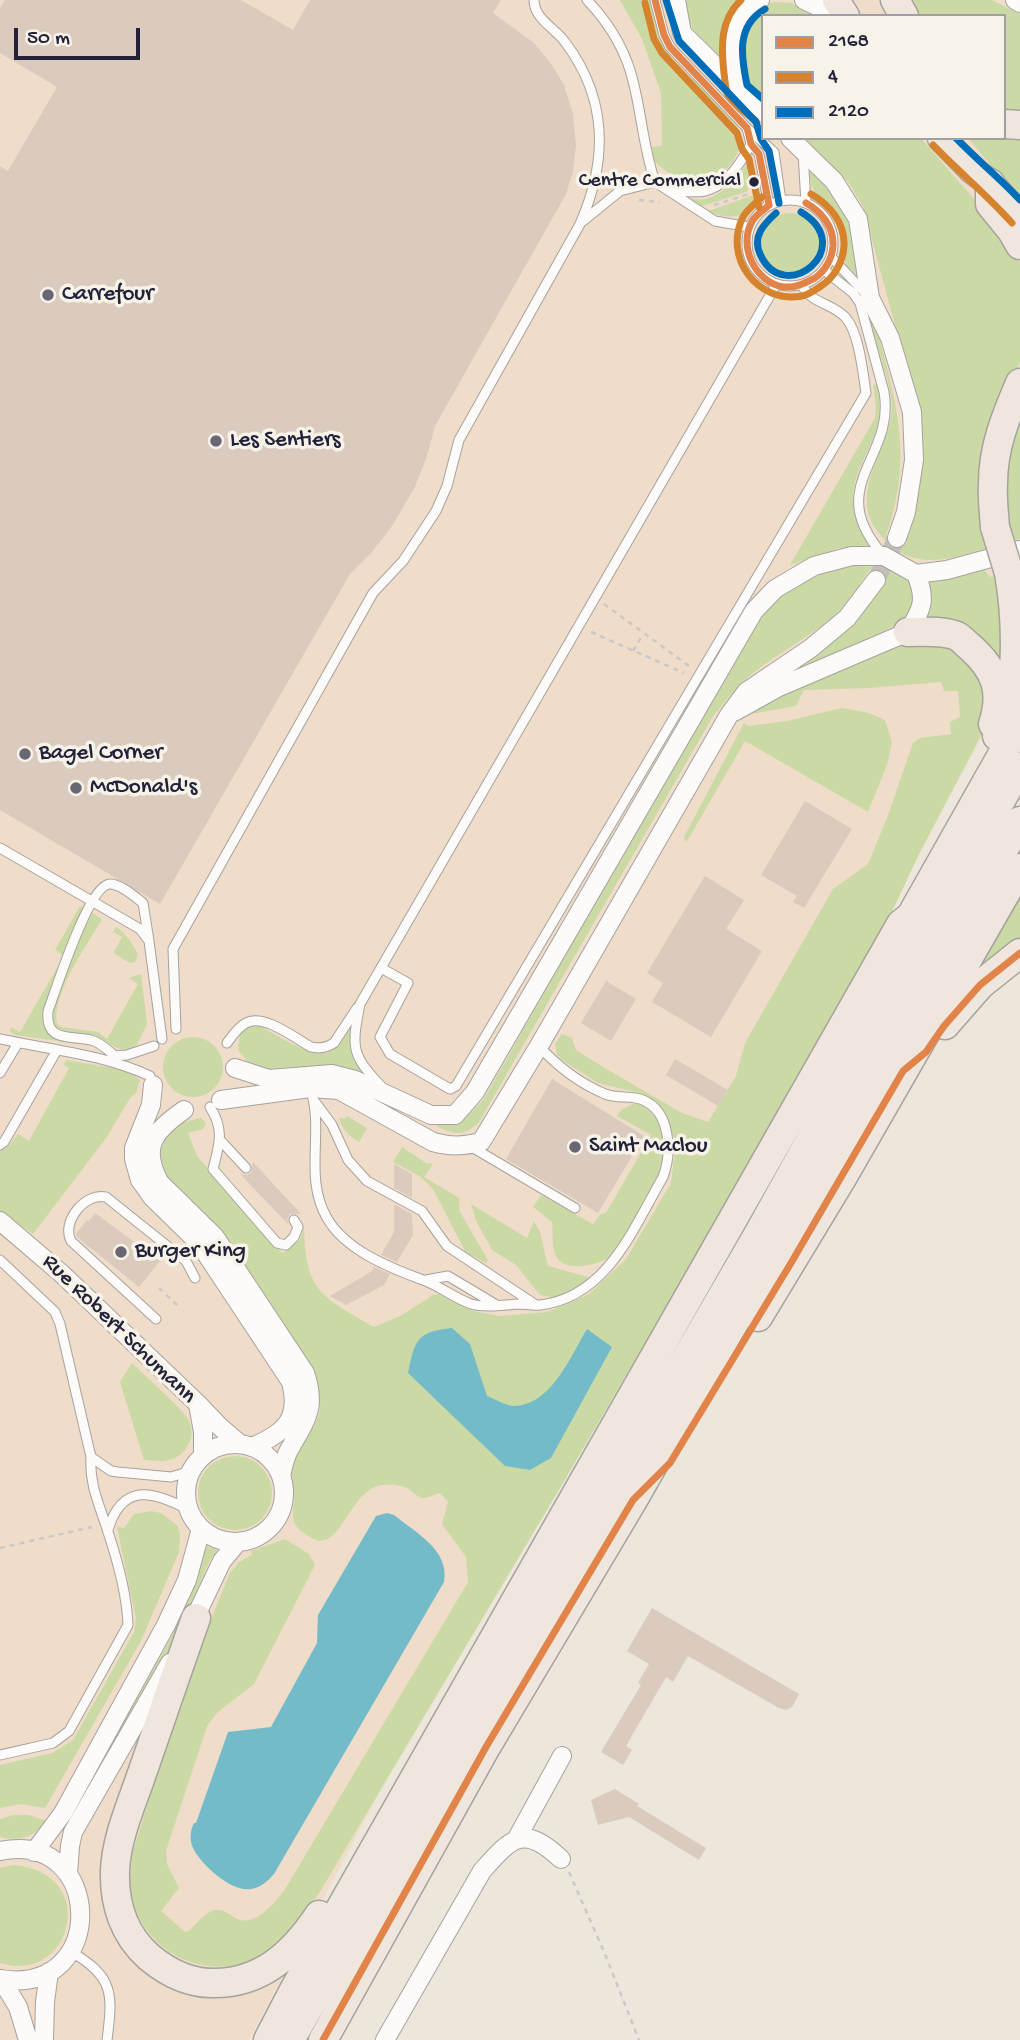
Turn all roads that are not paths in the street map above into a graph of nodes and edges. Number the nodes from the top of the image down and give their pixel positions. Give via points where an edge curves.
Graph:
1 (534, 0) edge
2 (587, 0) edge
3 (655, 0) edge
4 (676, 0) edge
5 (760, 0) edge
6 (804, 0) edge
7 (1014, 0) edge
8 (1020, 3) edge
9 (829, 14) edge
10 (738, 90) junction
11 (761, 111) edge
12 (747, 128) junction
13 (944, 140) edge
14 (963, 140) edge
15 (751, 144) junction
16 (796, 144) edge
17 (655, 182) junction
18 (990, 183) junction
19 (671, 191) junction
20 (781, 201) junction
21 (806, 203) junction
22 (769, 205) junction
23 (1020, 216) edge
24 (580, 224) junction
25 (749, 227) junction
26 (1020, 245) edge
27 (831, 257) junction
28 (824, 270) junction
29 (776, 285) junction
30 (802, 285) junction
31 (870, 298) junction
32 (1020, 383) edge
33 (897, 538) tunnel mouth
34 (884, 556) junction
35 (1014, 562) edge
36 (916, 574) junction
37 (876, 579) tunnel mouth
38 (908, 632) junction
39 (729, 715) junction
40 (1020, 723) edge
41 (992, 741) junction
42 (1020, 767) edge
43 (1020, 821) edge
44 (0, 848) edge
45 (1020, 868) edge
46 (92, 901) junction
47 (901, 924) junction
48 (149, 941) junction
49 (1020, 953) edge
50 (381, 968) junction
51 (360, 1004) junction
52 (176, 1030) dead end
53 (0, 1039) edge
54 (162, 1039) dead end
55 (18, 1043) junction
56 (227, 1043) dead end
57 (154, 1046) dead end
58 (539, 1046) junction
59 (57, 1050) junction
60 (94, 1056) junction
61 (115, 1056) junction
62 (234, 1068) dead end
63 (903, 1071) junction
64 (0, 1073) edge
65 (152, 1081) joint
66 (313, 1095) junction
67 (390, 1095) junction
68 (215, 1104) joint
69 (184, 1110) dead end
70 (220, 1140) junction
71 (0, 1145) edge
72 (468, 1145) junction
73 (246, 1168) dead end
74 (575, 1208) dead end
75 (294, 1220) dead end
76 (0, 1221) edge
77 (0, 1260) edge
78 (195, 1278) dead end
79 (537, 1306) junction
80 (156, 1319) dead end
81 (198, 1404) junction
82 (246, 1446) junction
83 (203, 1456) junction
84 (92, 1457) junction
85 (191, 1471) junction
86 (281, 1476) junction
87 (633, 1500) junction
88 (188, 1510) junction
89 (201, 1529) junction
90 (108, 1530) junction
91 (237, 1542) junction
92 (196, 1618) junction
93 (458, 1703) junction
94 (0, 1755) edge
95 (562, 1756) dead end
96 (517, 1838) junction
97 (1, 1850) edge
98 (34, 1852) junction
99 (561, 1858) road end
100 (68, 1874) junction
101 (70, 1951) junction
102 (49, 1972) junction
103 (1, 1979) edge
104 (28, 2040) edge
105 (44, 2040) edge
106 (107, 2040) edge
107 (268, 2040) edge
108 (290, 2040) edge
109 (323, 2040) edge
110 (385, 2040) edge

1 - 24 lane via 538,15 564,40 580,66 598,112 600,145
2 - 17 lane via 606,22 626,62
3 - 12 lane via 670,47
4 - 10 street via 682,33
5 - 10 street via 747,7 732,29
6 - 9 street
7 - 8 street
10 - 11 street
12 - 15 lane
12 - 20 lane via 774,152
13 - 18 main road
14 - 18 main road
15 - 19 lane via 732,173 712,188
15 - 22 lane via 759,154
16 - 21 lane
16 - 31 street via 834,181 858,219
17 - 19 lane
17 - 24 lane via 620,191
18 - 23 main road
18 - 26 highway via 990,204
19 - 25 lane via 715,221
20 - 21 lane
20 - 22 lane
21 - 27 lane via 829,225
22 - 25 lane
24 - 52 lane via 459,440 436,511 403,561 373,593 173,949
25 - 29 lane via 748,257 759,274
27 - 28 lane
27 - 31 lane
28 - 30 lane
28 - 34 lane via 860,303 884,392 881,434 857,493 859,516
29 - 30 lane
29 - 50 lane
30 - 50 lane via 812,298 847,319 866,393 456,1086 450,1089 390,1054 380,1037 408,984
31 - 33 street via 890,338 912,412 914,460
32 - 35 highway, bridge via 998,439 992,482 995,527
34 - 36 street
34 - 67 street via 852,556 814,566 775,589 754,611 475,1092 455,1115 430,1115
35 - 36 street
35 - 41 highway via 1018,680 1004,729
36 - 38 street via 923,591 919,613
37 - 39 street via 846,618 746,692
38 - 39 street via 779,687
38 - 41 highway via 958,637 981,656 999,690
39 - 58 street
40 - 47 highway via 911,916
41 - 47 highway via 899,909
42 - 108 highway via 760,1231
43 - 87 highway
44 - 46 lane
45 - 63 highway
46 - 48 lane via 140,929
46 - 48 lane via 107,884 133,895 143,903
46 - 61 lane via 48,1011 48,1026 59,1036 94,1041
47 - 93 highway
48 - 54 lane
49 - 63 highway via 980,985 926,1052
50 - 51 lane
51 - 56 lane via 328,1046 311,1047 263,1020 245,1023
51 - 67 lane via 355,1052
53 - 55 lane
55 - 59 lane
55 - 64 lane
57 - 61 lane
58 - 72 street via 481,1142
58 - 79 lane via 558,1067 590,1087 608,1096 647,1101 664,1123 668,1164 617,1256 600,1277 562,1301
59 - 60 lane
59 - 71 lane
60 - 61 lane
60 - 65 lane via 130,1066
62 - 67 street via 269,1079 331,1074
63 - 87 highway via 670,1463
65 - 82 street via 151,1105 134,1148 140,1180 199,1243 292,1382 295,1404 288,1423 271,1439
66 - 68 street
66 - 72 street via 339,1090 433,1142
66 - 79 lane via 348,1160 367,1181 422,1211 447,1246
66 - 79 lane via 313,1174 320,1206 328,1222 353,1247 472,1304
68 - 70 lane
69 - 86 street via 154,1138 150,1161 160,1183 215,1237 309,1382 309,1415 288,1452
70 - 73 lane
70 - 75 lane via 213,1169 277,1243 286,1245 294,1237 298,1227
72 - 74 lane
76 - 81 street, Rue Robert Schumann
77 - 84 lane via 55,1312
78 - 80 lane via 186,1262 106,1197 88,1199 68,1223 67,1234
81 - 82 street
81 - 83 street, Rue Robert Schumann
82 - 83 street via 214,1449
82 - 86 street via 264,1454
83 - 85 street
84 - 85 lane via 118,1472 171,1477
84 - 90 lane via 94,1496
85 - 88 street
86 - 91 street via 284,1491 276,1521 259,1536
87 - 109 highway via 491,1738
88 - 89 street
88 - 90 lane via 164,1498 136,1496 116,1509
89 - 91 street
89 - 98 street via 187,1580 166,1625 62,1813
90 - 94 lane via 128,1625 69,1731 53,1743
91 - 92 street via 216,1571
92 - 93 highway via 122,1832 114,1869 118,1911 134,1941 164,1969 187,1979 213,1983 244,1979 266,1971 298,1945 435,1728
92 - 100 street via 73,1832
93 - 107 highway
95 - 96 street
96 - 99 street via 534,1838
96 - 110 street via 482,1871
97 - 98 street
98 - 100 street via 53,1860
100 - 101 street via 82,1909 81,1927
101 - 102 street
101 - 106 lane via 108,1985
102 - 103 street via 34,1979
102 - 105 street
103 - 104 street via 18,2007

